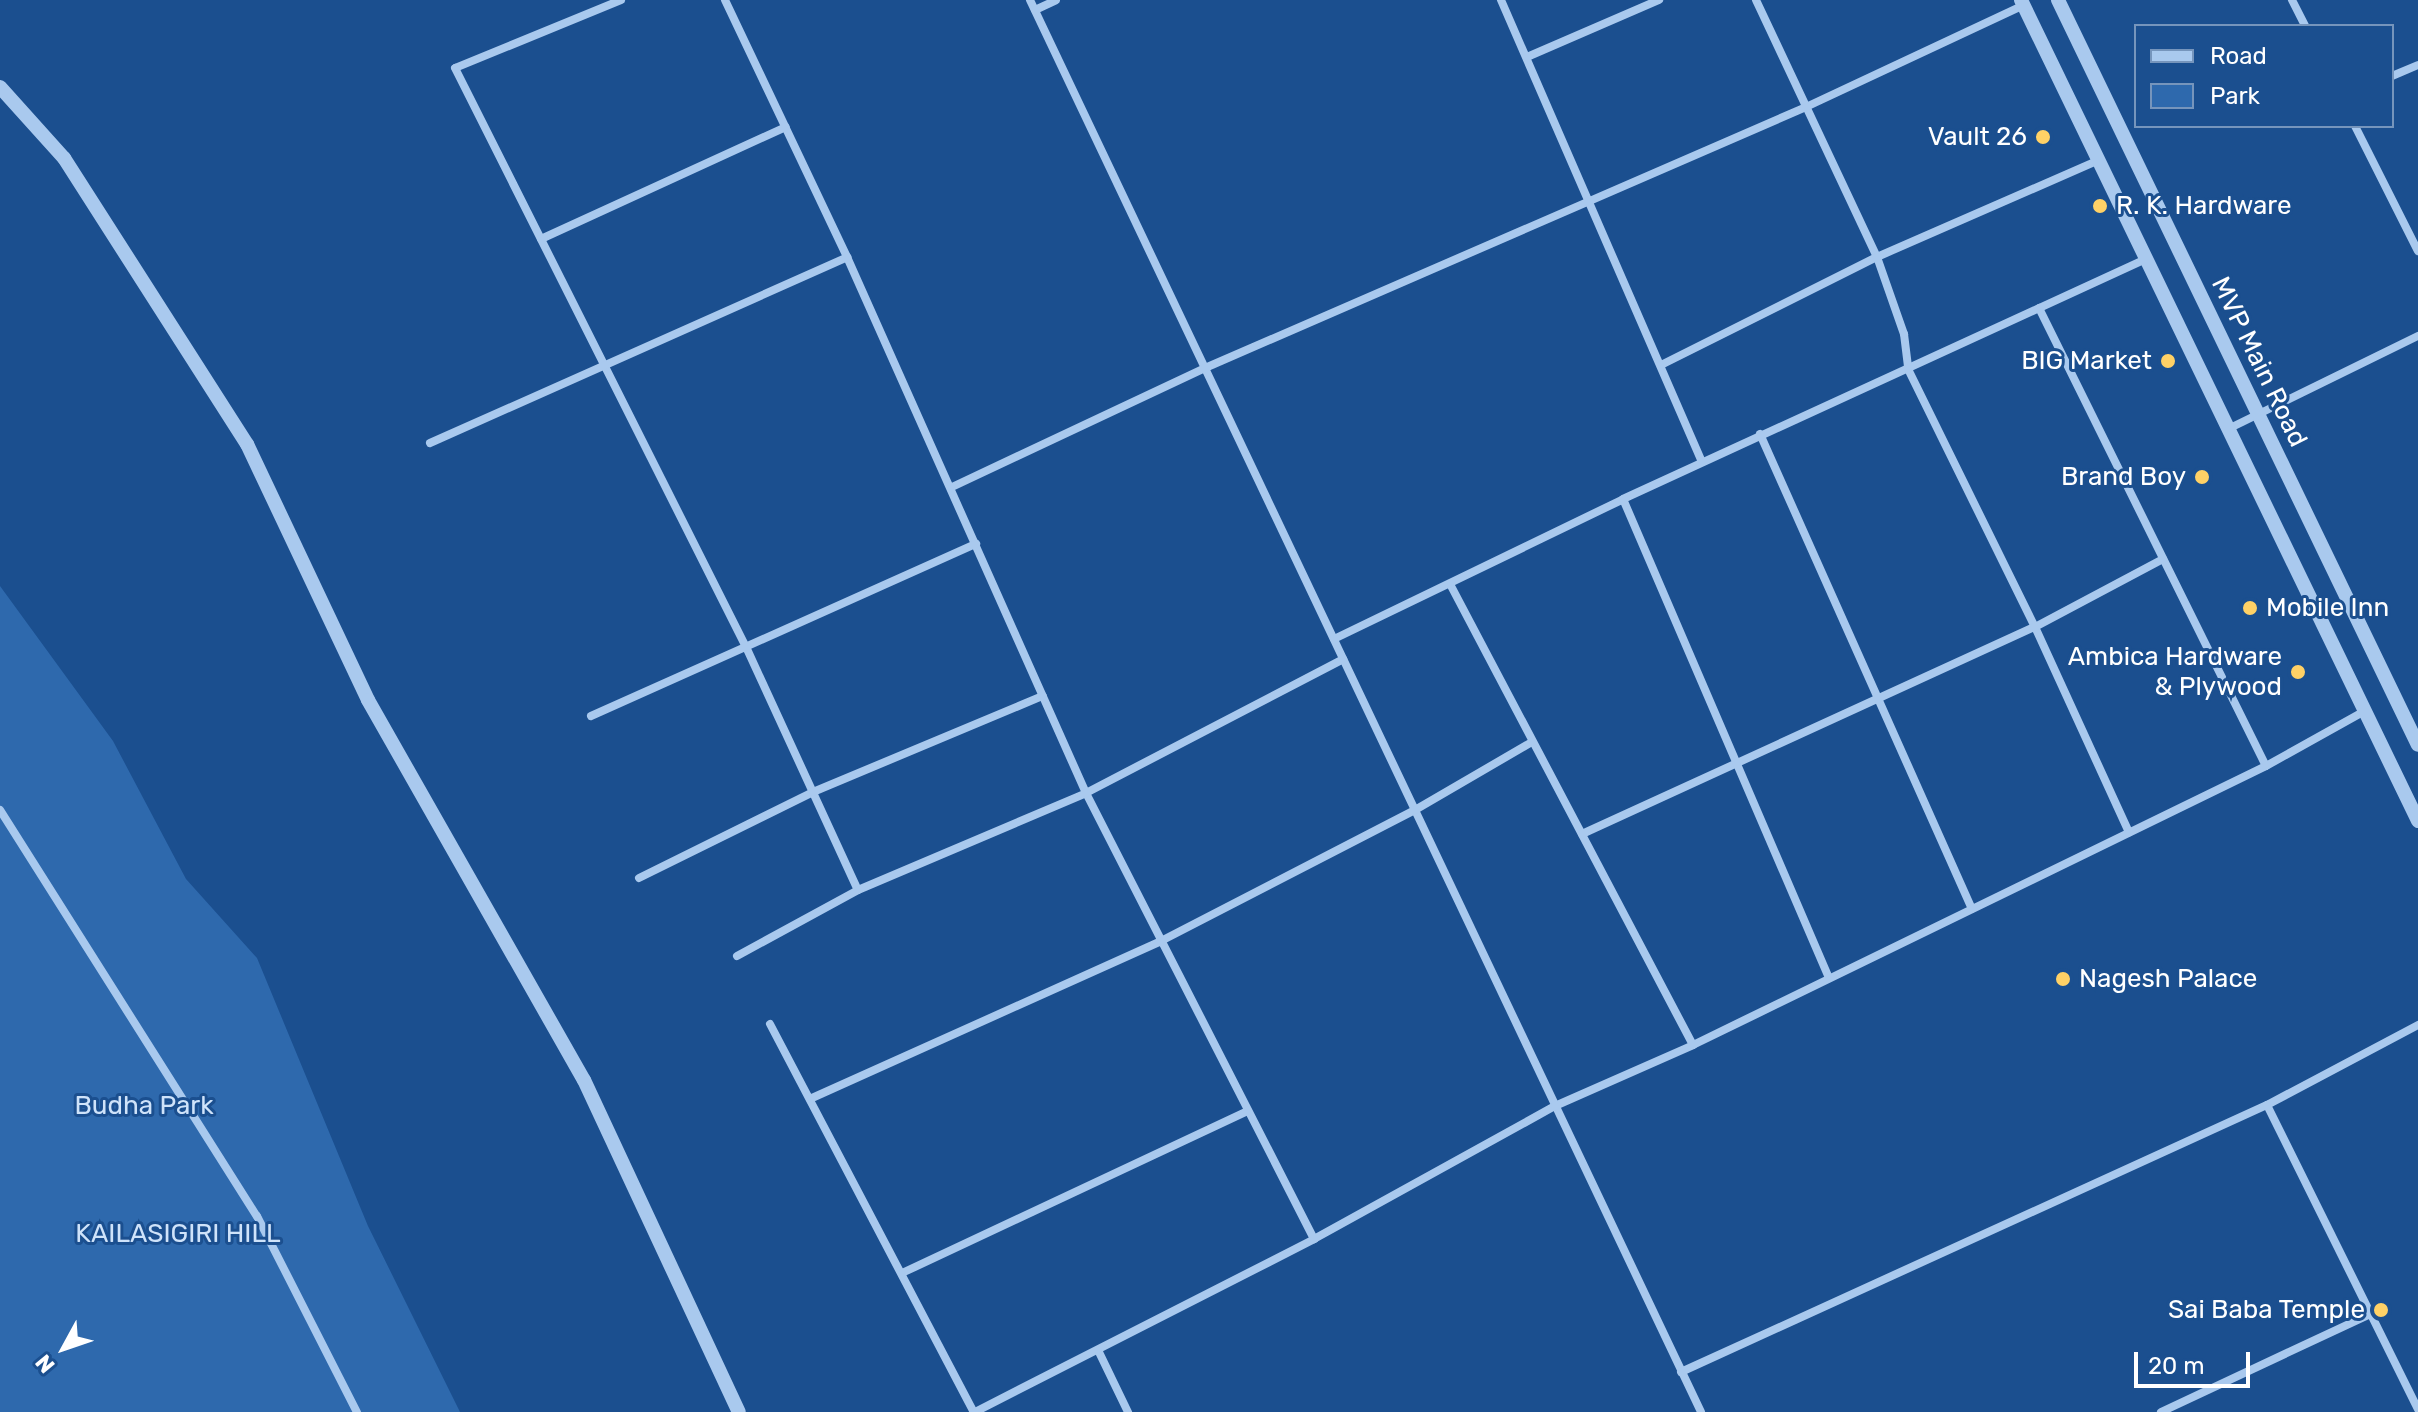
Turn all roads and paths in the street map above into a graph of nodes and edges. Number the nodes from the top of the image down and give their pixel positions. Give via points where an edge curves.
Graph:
1 (621, 0) edge
2 (725, 0) edge
3 (1030, 0) edge
4 (1056, 0) edge
5 (1501, 0) edge
6 (1659, 0) edge
7 (1756, 0) edge
8 (2058, 0) edge
9 (2292, 0) edge
10 (2022, 3) edge
11 (1035, 10) junction
12 (2304, 24) edge
13 (1527, 57) junction
14 (2418, 65) edge
15 (2394, 75) edge
16 (0, 87) edge
17 (1806, 107) junction
18 (786, 127) junction
19 (2356, 128) edge
20 (2099, 160) junction
21 (1592, 200) junction
22 (541, 239) junction
23 (2418, 251) edge
24 (847, 257) junction
25 (1877, 257) junction
26 (2146, 259) junction
27 (2039, 308) junction
28 (2418, 336) edge
29 (605, 363) junction
30 (1661, 365) junction
31 (1205, 368) junction
32 (1908, 369) junction
33 (2257, 413) junction
34 (2228, 429) junction
35 (1760, 434) junction
36 (430, 443) dead end
37 (1702, 462) junction
38 (952, 487) junction
39 (1623, 499) junction
40 (976, 544) junction
41 (2163, 559) junction
42 (1450, 584) junction
43 (2035, 627) junction
44 (1334, 639) junction
45 (747, 649) junction
46 (1343, 659) junction
47 (1043, 696) junction
48 (1876, 696) junction
49 (2365, 711) junction
50 (591, 716) dead end
51 (1532, 742) junction
52 (2418, 745) edge
53 (1736, 761) junction
54 (2266, 766) junction
55 (813, 792) junction
56 (1086, 793) junction
57 (0, 810) edge
58 (1415, 810) junction
59 (2418, 821) edge
60 (2129, 832) junction
61 (1582, 834) junction
62 (639, 878) dead end
63 (858, 890) junction
64 (1972, 909) junction
65 (1161, 941) junction
66 (737, 956) dead end
67 (1829, 978) junction
68 (770, 1024) dead end
69 (2418, 1025) edge
70 (1693, 1045) junction
71 (812, 1098) junction
72 (2267, 1105) junction
73 (1555, 1106) junction
74 (1248, 1111) junction
75 (1314, 1239) junction
76 (902, 1273) junction
77 (2370, 1314) junction
78 (1098, 1350) junction
79 (1681, 1372) junction
80 (2418, 1409) edge
81 (357, 1412) edge
82 (739, 1412) edge
83 (975, 1412) edge
84 (1128, 1412) edge
85 (1701, 1412) edge
86 (2161, 1412) edge

1 - 22 street via 455,68
2 - 18 street
3 - 11 street
4 - 11 street
5 - 13 street
6 - 13 street
7 - 17 street
8 - 33 street, MVP Main Road
9 - 12 street
10 - 17 street
10 - 20 street
11 - 31 street
13 - 21 street
14 - 15 street
16 - 82 street via 64,158 247,444 368,700 584,1080
17 - 21 street
17 - 25 street
18 - 22 street
18 - 24 street
19 - 23 street
20 - 25 street
20 - 26 street
21 - 30 street
21 - 31 street
22 - 29 street
24 - 29 street
24 - 38 street
25 - 30 street
25 - 32 street via 1904,334
26 - 27 street
26 - 34 street
27 - 32 street
27 - 41 street
28 - 33 street
29 - 36 street
29 - 45 street
30 - 37 street
31 - 38 street
31 - 44 street
32 - 35 street
32 - 43 street
33 - 34 street
33 - 52 street, MVP Main Road
34 - 49 street
35 - 37 street
35 - 48 street
37 - 39 street
38 - 40 street
39 - 42 street
39 - 53 street
40 - 45 street
40 - 47 street
41 - 43 street
41 - 54 street
42 - 44 street
42 - 51 street
43 - 48 street
43 - 60 street
44 - 46 street
45 - 50 street
45 - 55 street
46 - 56 street
46 - 58 street
47 - 55 street
47 - 56 street
48 - 53 street
48 - 64 street
49 - 54 street
49 - 59 street
51 - 58 street
51 - 61 street
53 - 61 street
53 - 67 street
54 - 60 street
55 - 62 street
55 - 63 street
56 - 63 street
56 - 65 street
57 - 81 street via 257,1216
58 - 65 street
58 - 73 street
60 - 64 street
61 - 70 street
63 - 66 street
64 - 67 street
65 - 71 street
65 - 74 street
67 - 70 street
68 - 71 street
69 - 72 street
70 - 73 street
71 - 76 street
72 - 77 street
72 - 79 street
73 - 75 street
73 - 79 street
74 - 75 street
74 - 76 street
75 - 78 street
76 - 83 street
77 - 80 street
77 - 86 street
78 - 83 street
78 - 84 street
79 - 85 street

